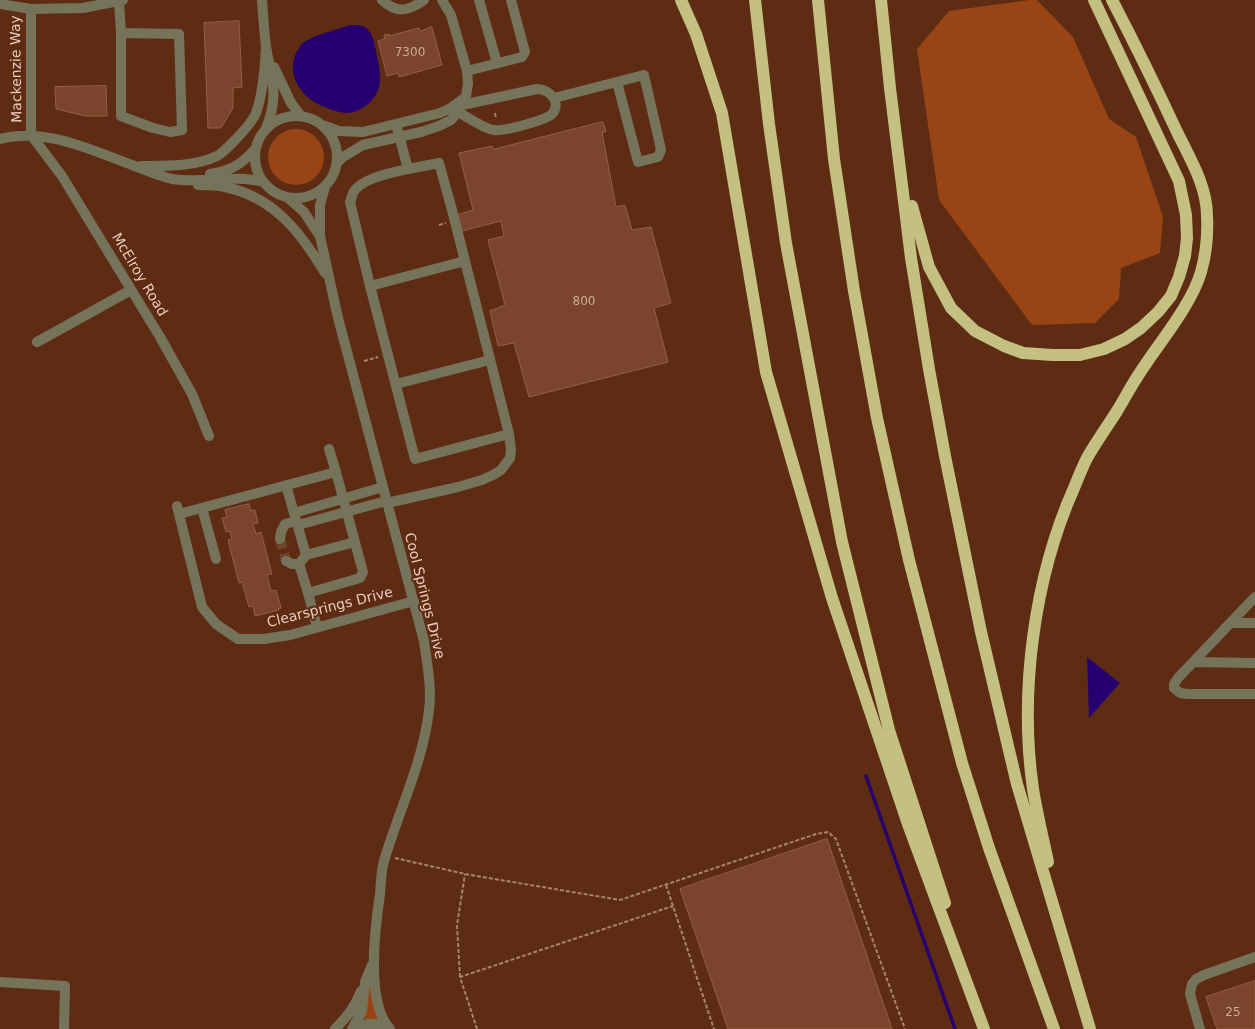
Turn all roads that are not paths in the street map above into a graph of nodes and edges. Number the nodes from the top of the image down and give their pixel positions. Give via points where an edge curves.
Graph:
1 (121, 0) edge
2 (262, 0) edge
3 (382, 0) edge
4 (424, 0) edge
5 (442, 0) edge
6 (478, 0) edge
7 (511, 0) edge
8 (681, 0) edge
9 (755, 0) edge
10 (818, 0) edge
11 (881, 0) edge
12 (1094, 0) edge
13 (1112, 0) edge
14 (0, 4) edge
15 (31, 9) junction
16 (121, 33) junction
17 (266, 47) junction
18 (497, 63) junction
19 (467, 71) junction
20 (617, 82) junction
21 (890, 88) junction
22 (554, 98) junction
23 (462, 104) junction
24 (301, 116) junction
25 (396, 124) junction
26 (324, 126) junction
27 (266, 128) junction
28 (31, 135) junction
29 (399, 137) junction
30 (0, 139) edge
31 (256, 148) junction
32 (337, 163) junction
33 (133, 166) junction
34 (408, 169) junction
35 (146, 171) junction
36 (263, 182) junction
37 (325, 187) junction
38 (287, 197) junction
39 (320, 236) junction
40 (465, 262) junction
41 (330, 280) junction
42 (370, 286) junction
43 (131, 290) junction
44 (37, 342) dead end
45 (490, 360) junction
46 (396, 384) junction
47 (509, 434) junction
48 (209, 436) dead end
49 (329, 449) dead end
50 (336, 472) junction
51 (286, 485) junction
52 (383, 487) junction
53 (343, 499) junction
54 (387, 502) junction
55 (202, 508) junction
56 (346, 511) junction
57 (296, 520) junction
58 (280, 539) tunnel mouth
59 (355, 542) junction
60 (306, 555) junction
61 (216, 559) dead end
62 (286, 561) dead end
63 (299, 564) junction
64 (308, 593) junction
65 (1255, 597) edge
66 (414, 601) junction
67 (1230, 623) junction
68 (1255, 623) edge
69 (317, 627) junction
70 (1193, 662) junction
71 (1255, 663) edge
72 (1255, 694) edge
73 (1064, 938) junction
74 (1255, 957) edge
75 (373, 963) junction
76 (0, 982) edge
77 (365, 982) junction
78 (64, 1029) edge
79 (335, 1029) edge
80 (352, 1029) edge
81 (389, 1029) edge
82 (985, 1029) edge
83 (1054, 1029) edge
84 (1090, 1029) edge
85 (1200, 1029) edge

1 - 15 street via 83,8
1 - 16 street
2 - 17 street
3 - 4 street via 400,10 413,8
5 - 19 street via 451,15
6 - 18 street
7 - 18 street via 525,52 522,57
8 - 82 highway via 696,34 722,113 766,372 832,598 909,827
9 - 82 highway via 786,243 842,542 889,730
10 - 83 highway via 834,159 854,291 877,418 909,560 962,764
11 - 21 highway
12 - 21 highway via 1179,181 1186,215 1187,238 1179,277 1170,296 1141,328 1104,349 1080,355 1023,354 975,330 951,308 929,267 914,218
13 - 73 highway via 1199,177 1205,196 1207,216 1201,273 1193,292 1086,459 1061,516 1039,597 1028,699 1029,741 1033,789
14 - 15 street, Mackenzie Way
15 - 28 street, Mackenzie Way
16 - 16 street via 122,116 170,132 182,130 179,34
17 - 24 street via 291,103
17 - 27 street via 275,99
17 - 33 street via 262,86 255,114 247,128 231,144 217,155 198,162
18 - 19 street
19 - 23 street via 468,84
20 - 20 street via 644,75 661,150 658,157 638,162
20 - 22 street
21 - 73 highway via 911,258 946,464 981,632 1017,784
22 - 23 street via 548,92 537,89
22 - 23 street via 553,113 545,119 499,130 487,128
23 - 25 street via 440,113
23 - 29 street via 451,120 421,132
24 - 26 street
24 - 27 street via 279,119
25 - 26 street via 359,132 339,131
25 - 29 street
26 - 32 street via 335,143
27 - 31 street
28 - 30 street
28 - 33 street via 76,145
28 - 43 street, McElroy Road via 62,176
29 - 32 street via 363,145 342,157
29 - 34 street
31 - 35 street via 233,168 214,173 186,176
31 - 36 street via 255,165
32 - 37 street via 333,176
33 - 35 street
34 - 40 street via 439,163
34 - 42 street via 361,184 353,193 350,202
35 - 36 street via 171,179 236,178
35 - 41 street via 171,183 225,187 240,191 270,206 296,230
36 - 38 street via 275,192
37 - 38 street via 308,197
37 - 39 street, Cool Springs Drive via 320,205
38 - 39 street, Cool Springs Drive via 304,212
39 - 41 street, Cool Springs Drive
40 - 42 street
40 - 45 street
41 - 52 street, Cool Springs Drive
42 - 46 street
43 - 44 street
43 - 48 street, McElroy Road via 192,394
45 - 46 street
45 - 47 street
46 - 47 street via 415,459
47 - 54 street via 510,458 501,470 493,475 458,487
49 - 50 street
50 - 51 street
50 - 53 street
51 - 55 street
51 - 57 street
52 - 53 street
52 - 54 street, Cool Springs Drive
53 - 56 street
53 - 57 street
54 - 56 street
54 - 66 street, Cool Springs Drive
55 - 61 street
55 - 69 street, Clearsprings Drive via 178,510 202,607 216,624 238,639 255,640 290,635
56 - 57 street
56 - 59 street
57 - 58 street via 285,524
57 - 60 street
59 - 60 street
59 - 64 street via 363,572 360,578
60 - 63 street
62 - 63 street
63 - 64 street
64 - 69 street
65 - 67 street
66 - 69 street, Clearsprings Drive
66 - 75 street, Cool Springs Drive via 429,676 429,709 422,748 384,862
67 - 68 street
67 - 70 street
70 - 71 street
70 - 72 street via 1176,681 1174,688 1180,693
73 - 84 highway
74 - 85 street via 1204,975 1192,984 1190,994
75 - 77 street, Cool Springs Drive
75 - 81 street, Cool Springs Drive via 379,1012
76 - 78 street via 65,986
77 - 79 street via 348,1017
77 - 80 street, Cool Springs Drive via 362,1011
80 - 81 street via 362,1024 373,1024

